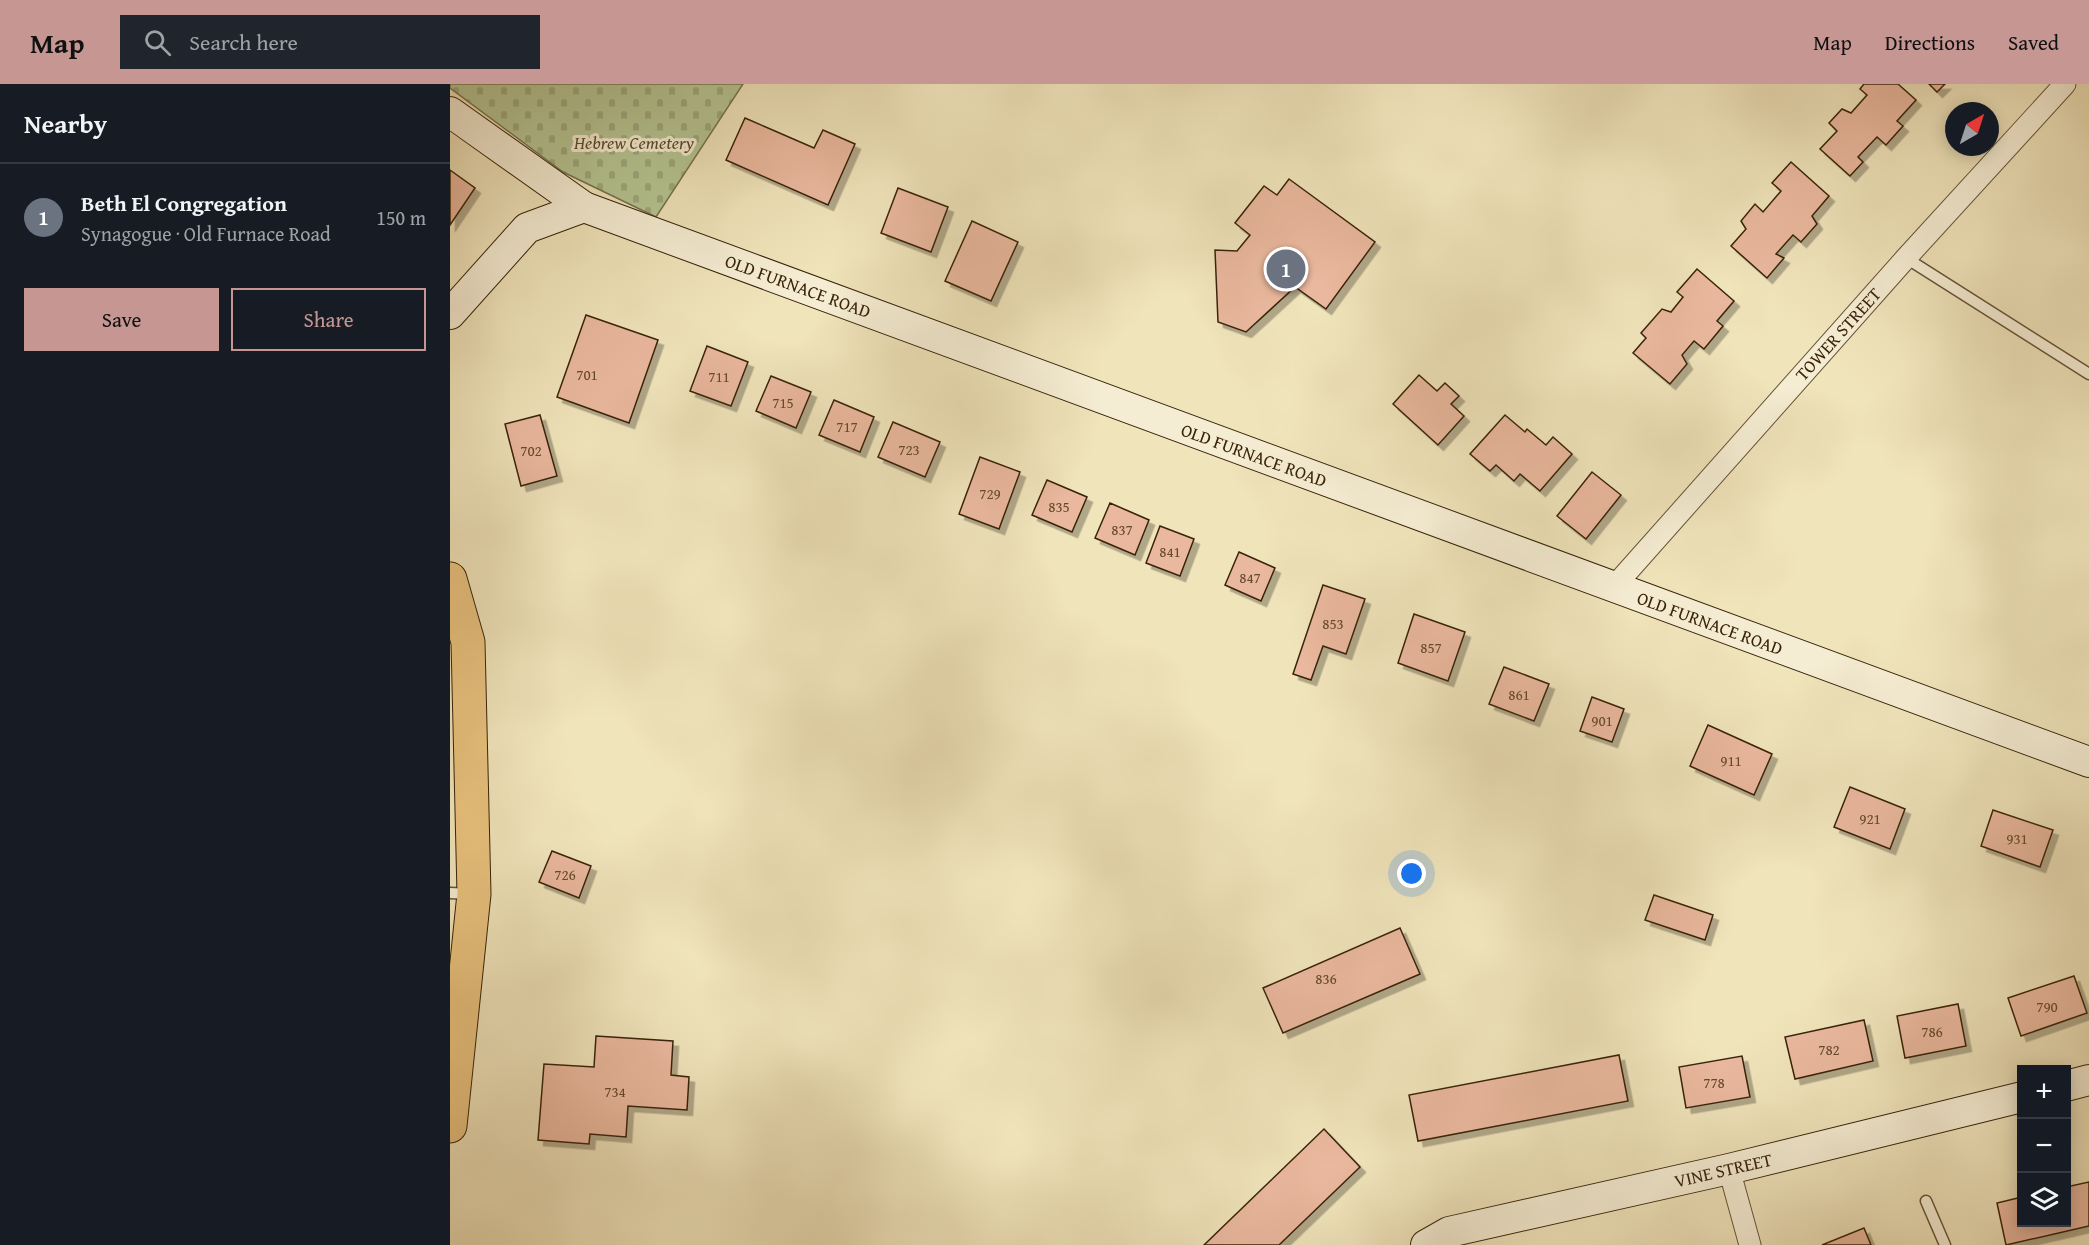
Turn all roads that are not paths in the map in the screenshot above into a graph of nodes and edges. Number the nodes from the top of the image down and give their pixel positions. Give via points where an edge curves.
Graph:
1 (2065, 84) edge
2 (450, 112) edge
3 (584, 207) junction
4 (1906, 258) junction
5 (450, 314) edge
6 (2089, 374) edge
7 (450, 579) edge
8 (1617, 588) junction
9 (2089, 762) edge
10 (462, 894) edge
11 (456, 1015) edge
12 (2089, 1080) edge
13 (2071, 1085) edge
14 (2017, 1098) edge
15 (450, 1126) edge
16 (1729, 1169) junction
17 (1926, 1201) dead end
18 (1426, 1245) edge
19 (1750, 1245) edge
20 (1945, 1245) edge

1 - 4 street, TOWER STREET
2 - 3 street, OLD FURNACE ROAD
3 - 5 street via 527,228
3 - 8 street, OLD FURNACE ROAD
4 - 6 lane
4 - 8 street, TOWER STREET via 1620,580
7 - 10 main road via 468,642
8 - 9 street, OLD FURNACE ROAD
10 - 11 main road
11 - 15 main road
12 - 13 street
14 - 16 street, VINE STREET
16 - 18 street, VINE STREET via 1449,1232
16 - 19 street
17 - 20 lane

